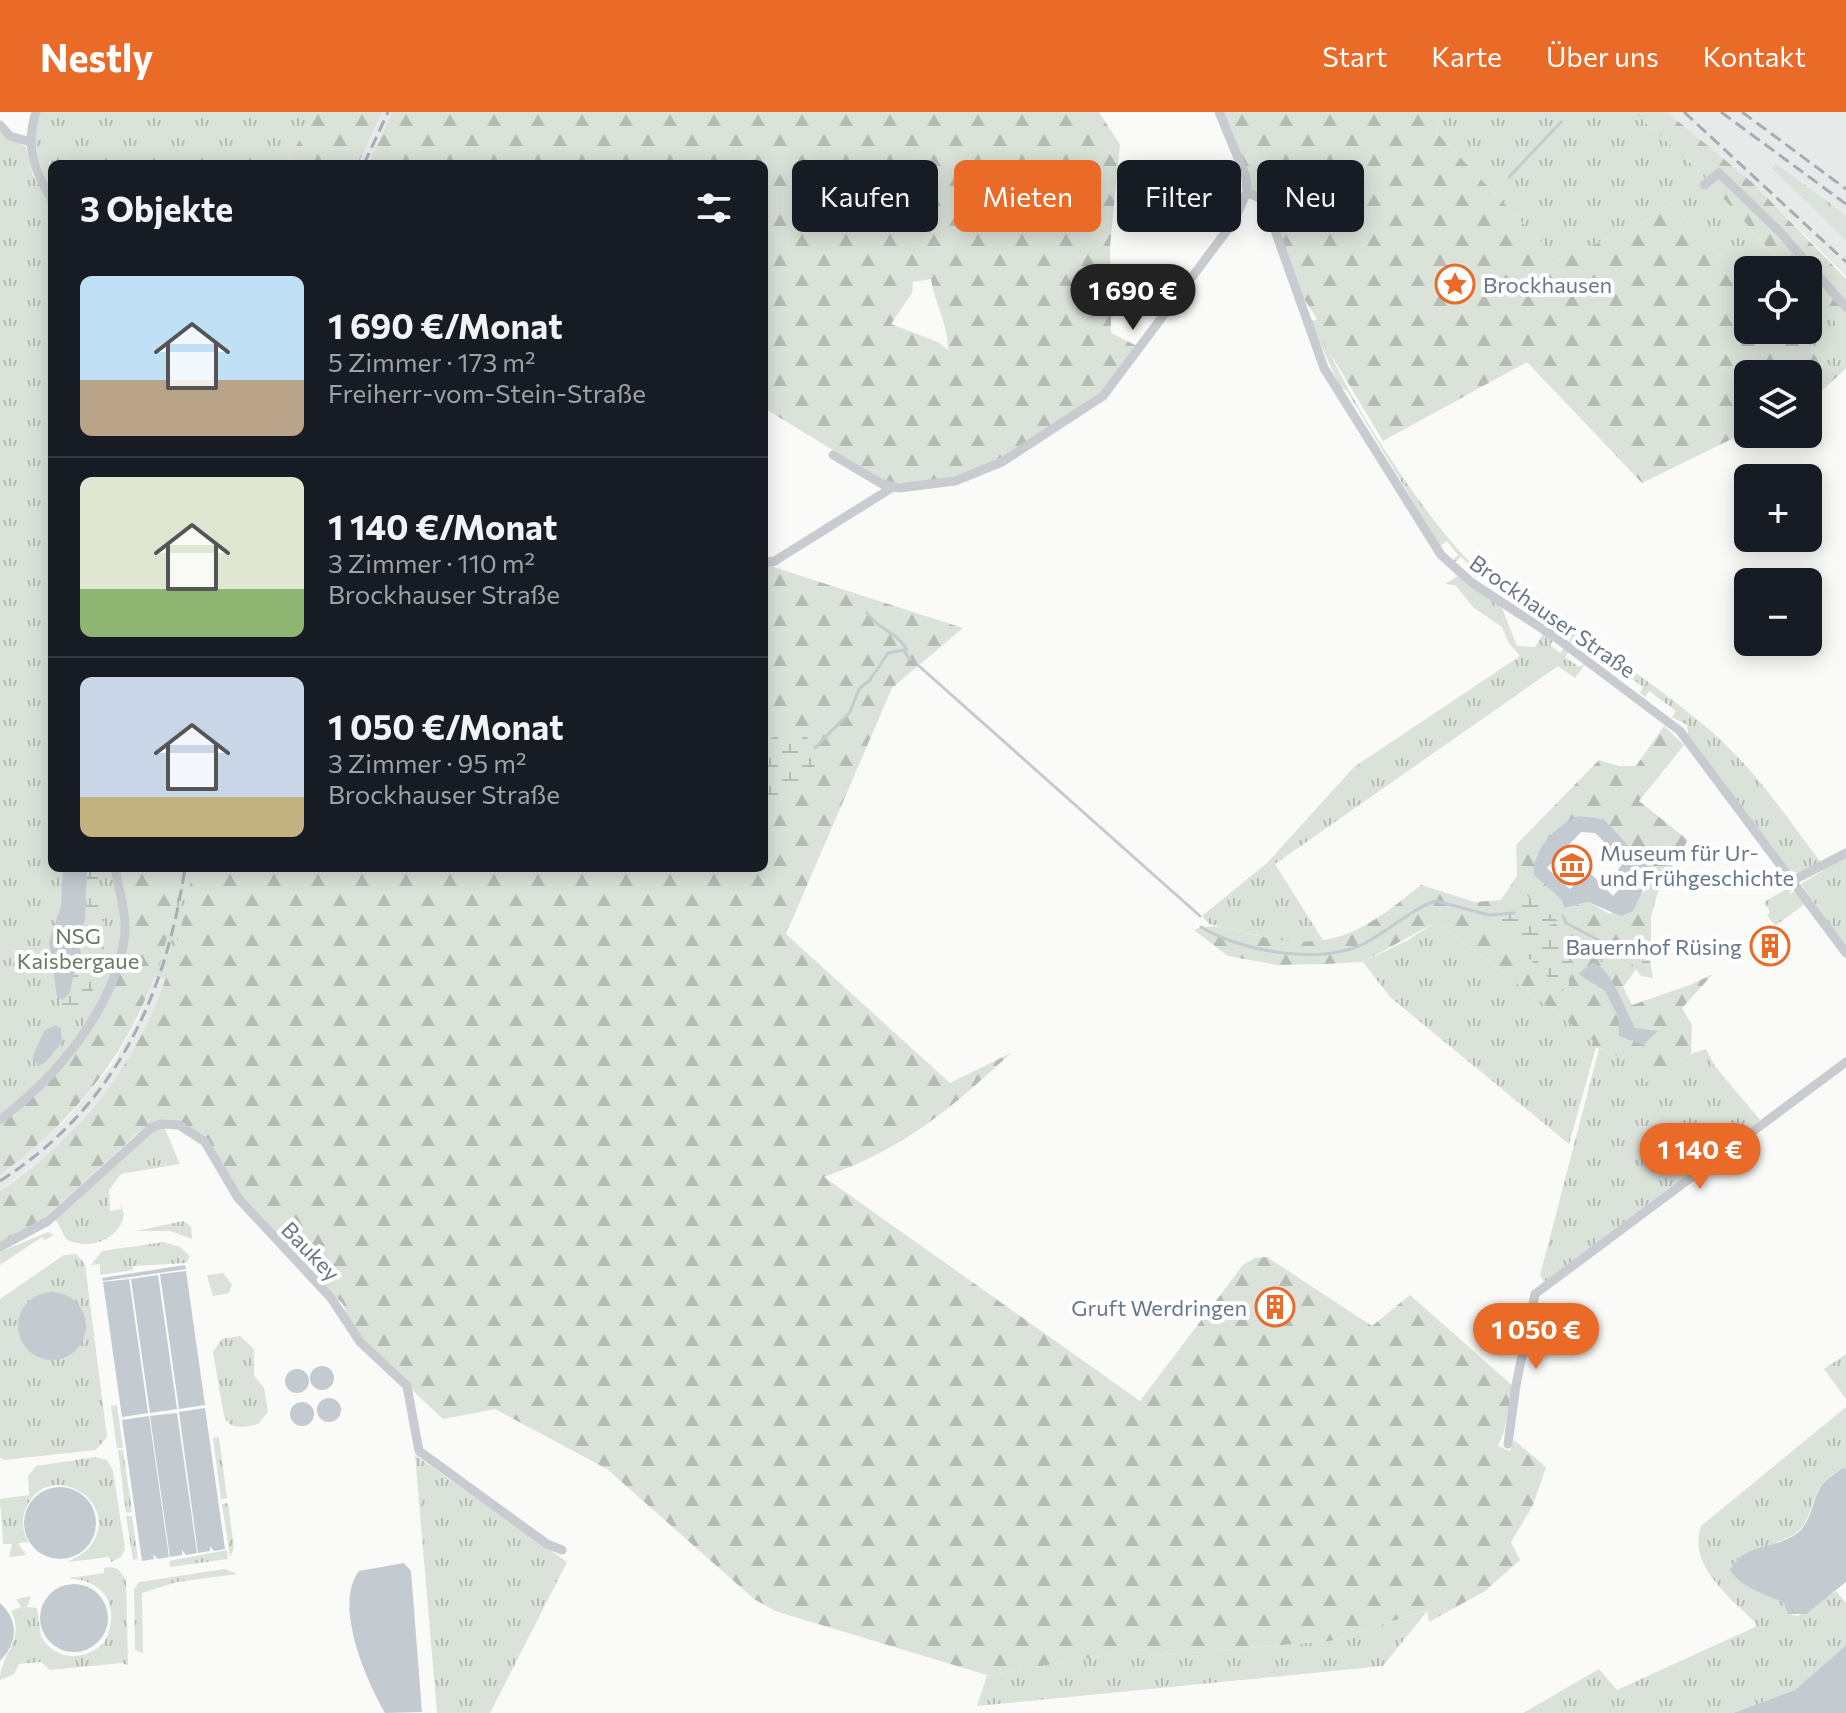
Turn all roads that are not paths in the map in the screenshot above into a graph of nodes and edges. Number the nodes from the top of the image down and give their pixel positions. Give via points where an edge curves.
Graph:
1 (36, 112) edge
2 (1219, 112) edge
3 (0, 125) edge
4 (30, 142) junction
5 (1704, 185) dead end
6 (1247, 192) junction
7 (48, 194) edge
8 (1846, 307) edge
9 (833, 455) dead end
10 (893, 487) junction
11 (768, 561) edge
12 (1846, 853) edge
13 (116, 872) edge
14 (1792, 881) junction
15 (1846, 953) edge
16 (1846, 1062) edge
17 (0, 1120) edge
18 (0, 1247) edge
19 (1508, 1444) dead end
20 (562, 1550) dead end

1 - 4 street
2 - 6 street
3 - 4 street via 10,136
4 - 7 street
5 - 8 street via 1719,173
6 - 10 street via 1229,229 1103,396 1027,448 975,474 935,486
6 - 14 street, Brockhauser Straße via 1267,208 1324,368 1441,555 1680,731
9 - 10 street
10 - 11 street
12 - 14 street
13 - 17 street via 124,939 105,993 86,1029 44,1082
14 - 15 street, Brockhauser Straße
16 - 19 street via 1535,1294
18 - 20 street, Baukey via 48,1221 151,1128 171,1124 194,1132 238,1198 331,1298 360,1342 407,1386 419,1451

